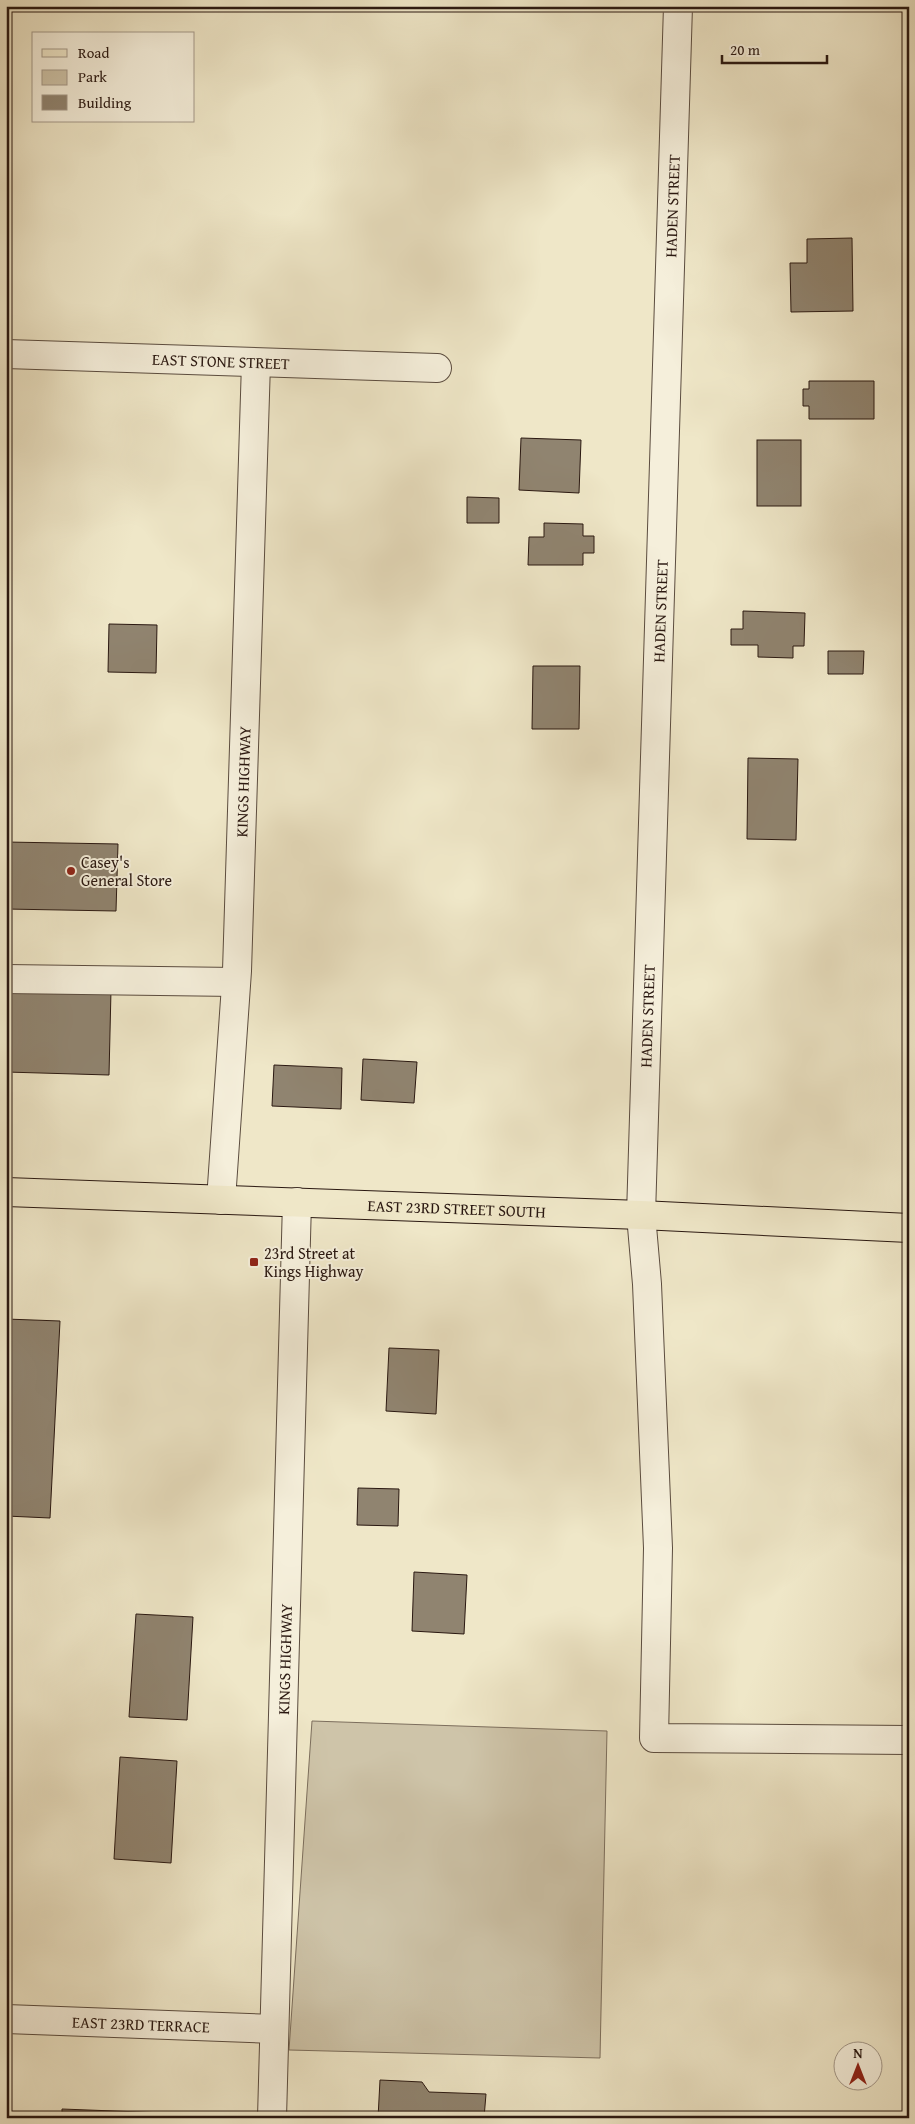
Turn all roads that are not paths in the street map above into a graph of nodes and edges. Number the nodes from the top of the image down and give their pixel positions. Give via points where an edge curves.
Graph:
1 (678, 6) edge
2 (6, 354) edge
3 (256, 362) junction
4 (436, 368) dead end
5 (6, 979) edge
6 (236, 982) junction
7 (6, 1192) edge
8 (221, 1200) junction
9 (297, 1202) junction
10 (641, 1216) junction
11 (909, 1228) edge
12 (909, 1740) edge
13 (6, 2018) edge
14 (274, 2029) junction
15 (272, 2118) edge

1 - 10 street, HADEN STREET
2 - 3 street, EAST STONE STREET
3 - 4 street, EAST STONE STREET
3 - 6 street, KINGS HIGHWAY
5 - 6 street
6 - 8 street, KINGS HIGHWAY
7 - 8 main road, EAST 23RD STREET SOUTH
8 - 9 main road, EAST 23RD STREET SOUTH
9 - 10 main road, EAST 23RD STREET SOUTH
9 - 14 street, KINGS HIGHWAY
10 - 11 main road, EAST 23RD STREET SOUTH
10 - 12 street, HADEN STREET via 647,1284 658,1548 654,1738
13 - 14 street, EAST 23RD TERRACE
14 - 15 street, KINGS HIGHWAY

